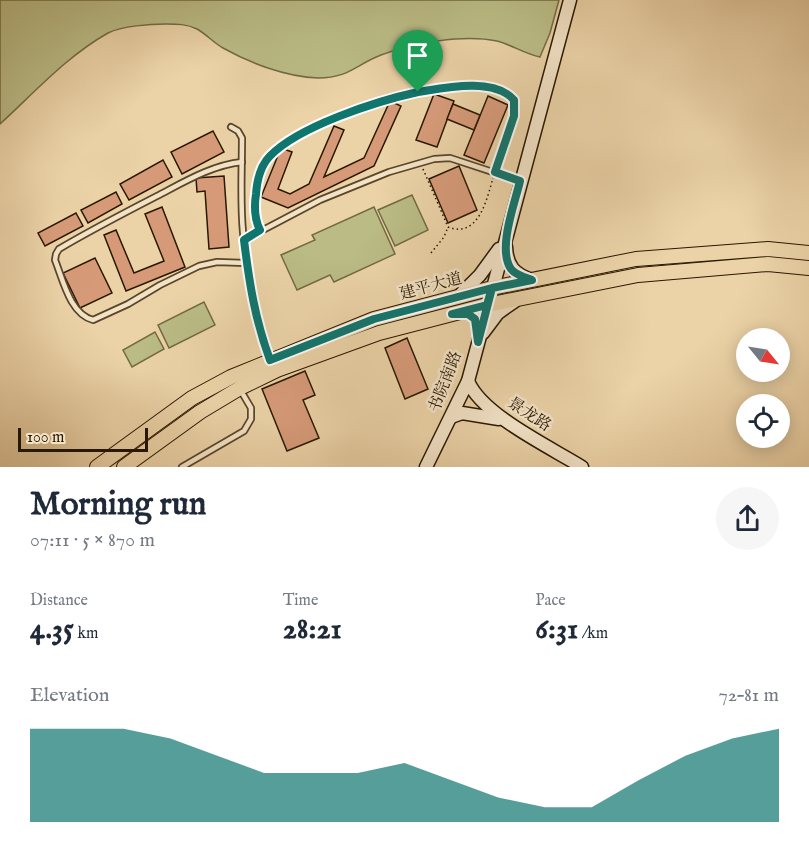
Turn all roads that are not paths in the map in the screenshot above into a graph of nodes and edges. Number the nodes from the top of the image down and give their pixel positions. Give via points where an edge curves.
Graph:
1 (570, 0) edge
2 (231, 127) dead end
3 (242, 162) junction
4 (520, 181) junction
5 (506, 238) junction
6 (244, 240) junction
7 (809, 245) edge
8 (783, 250) junction
9 (809, 253) edge
10 (246, 262) junction
11 (783, 266) junction
12 (809, 268) edge
13 (809, 276) edge
14 (532, 280) junction
15 (492, 288) junction
16 (458, 297) junction
17 (520, 298) junction
18 (487, 305) junction
19 (452, 314) junction
20 (478, 342) junction
21 (270, 360) junction
22 (468, 381) junction
23 (240, 388) junction
24 (451, 417) junction
25 (507, 421) junction
26 (97, 467) edge
27 (124, 467) edge
28 (182, 467) edge
29 (426, 467) edge
30 (582, 467) edge

1 - 4 street, 书院南路
2 - 3 lane via 242,138
3 - 6 lane
3 - 10 lane via 225,164 140,205 59,249 55,260 76,310 93,320 199,266
4 - 5 street, 书院南路
4 - 6 lane via 450,158 434,159 388,172 320,200
5 - 14 street via 510,266 521,277
5 - 15 street, 书院南路
5 - 16 street via 486,268
6 - 10 lane
7 - 8 main road
8 - 9 main road, 建平大道
8 - 14 main road, 建平大道 via 636,260
10 - 21 lane via 258,327
11 - 12 main road, 建平大道
11 - 13 main road
11 - 17 main road, 建平大道 via 638,275
14 - 15 main road, 建平大道
15 - 16 main road, 建平大道
15 - 18 street, 书院南路
16 - 21 main road, 建平大道 via 374,319
17 - 18 main road, 建平大道
17 - 20 street via 498,313
18 - 19 main road, 建平大道
18 - 20 street, 书院南路
19 - 20 street via 468,314 475,319
19 - 23 main road, 建平大道 via 379,333 277,370
20 - 22 street, 书院南路
21 - 26 main road, 建平大道 via 192,398
22 - 24 street, 书院南路
22 - 25 street, 景龙路 via 479,398
23 - 27 main road, 建平大道
23 - 28 lane via 250,408 244,430
24 - 25 street via 462,413
24 - 29 street, 书院南路
25 - 30 street, 景龙路

